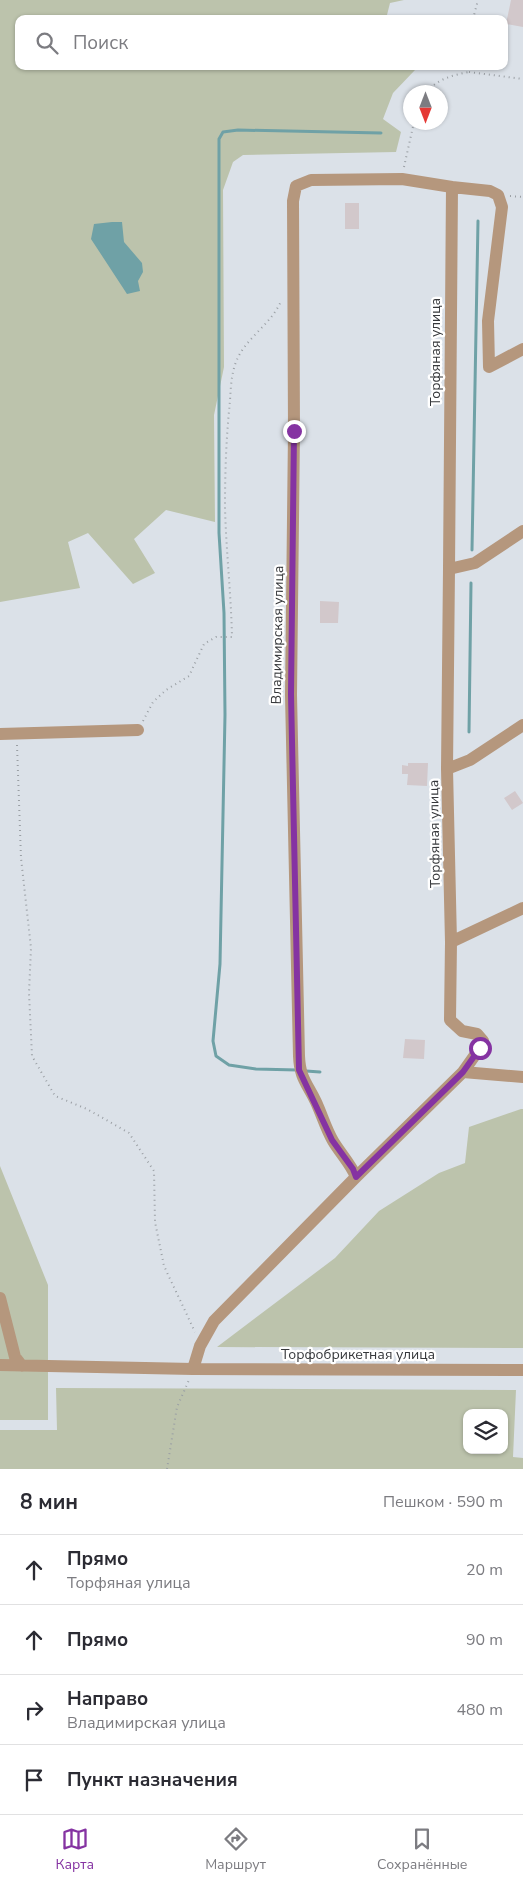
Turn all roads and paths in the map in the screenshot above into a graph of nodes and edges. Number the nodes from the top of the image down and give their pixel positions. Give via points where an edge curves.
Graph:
1 (478, 0) edge
2 (474, 15) edge
3 (469, 72) joint
4 (523, 79) edge
5 (435, 85) edge
6 (412, 130) edge
7 (402, 179) junction
8 (452, 187) junction
9 (283, 298) dead end
10 (523, 349) edge
11 (523, 532) edge
12 (449, 569) junction
13 (523, 725) edge
14 (138, 730) joint
15 (0, 734) edge
16 (16, 734) junction
17 (447, 769) junction
18 (523, 908) edge
19 (451, 942) junction
20 (463, 1072) junction
21 (523, 1077) edge
22 (356, 1177) junction
23 (0, 1298) edge
24 (200, 1346) junction
25 (0, 1366) edge
26 (22, 1366) junction
27 (193, 1369) junction
28 (523, 1370) edge
29 (167, 1469) edge

1 - 2 path
3 - 4 path
3 - 5 path via 449,76
6 - 7 path
7 - 8 street
7 - 22 street, Владимирская улица via 311,180 296,186 293,202 291,694 299,1070 332,1140
8 - 10 street via 490,191 498,195 502,207 488,321 489,367
8 - 12 street, Торфяная улица
9 - 14 path via 252,337 236,361 233,373 227,428 225,507 232,637 216,637 204,644 189,676 153,702
11 - 12 street via 475,563
12 - 17 street, Торфяная улица
13 - 17 street via 470,760
14 - 16 street
15 - 16 street
16 - 24 path via 21,858 31,948 32,1056 55,1096 87,1109 129,1133 154,1171 155,1222 164,1266
17 - 19 street, Торфяная улица
18 - 19 street
19 - 20 street, Торфяная улица via 450,1020 462,1031 477,1034 483,1041
20 - 21 street
20 - 22 street
22 - 24 street via 214,1322
23 - 26 street via 14,1357
24 - 27 street
25 - 26 street, Торфобрикетная улица
26 - 27 street, Торфобрикетная улица
27 - 28 street, Торфобрикетная улица
27 - 29 path via 177,1407

